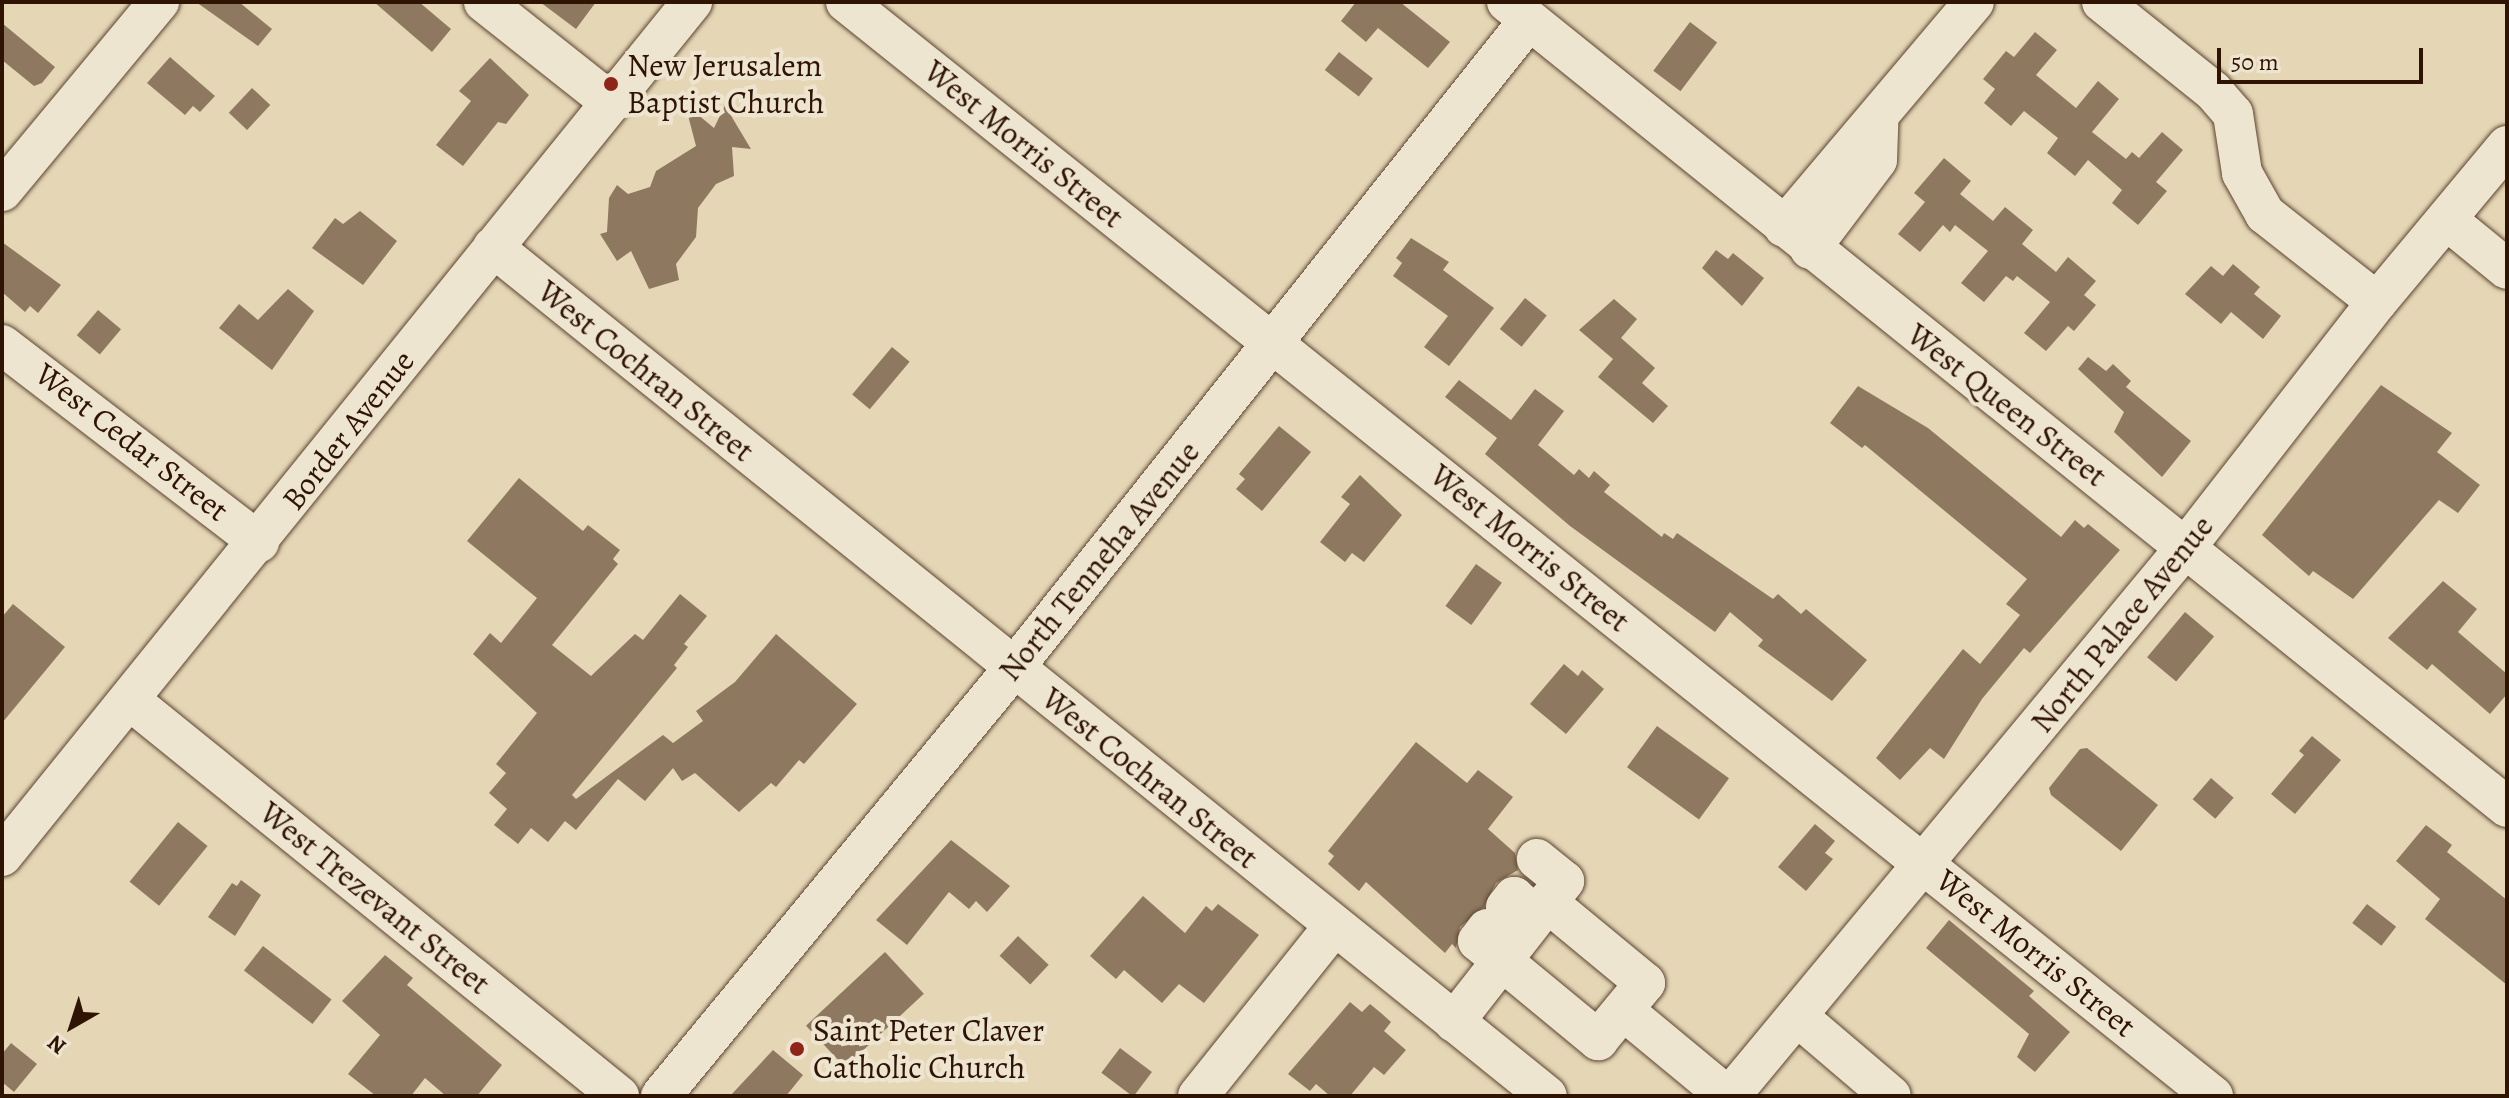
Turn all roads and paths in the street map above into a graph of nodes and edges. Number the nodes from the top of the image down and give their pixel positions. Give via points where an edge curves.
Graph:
1 (159, 2) edge
2 (484, 2) edge
3 (692, 2) edge
4 (846, 2) edge
5 (1974, 2) edge
6 (2102, 2) edge
7 (1518, 11) edge
8 (609, 101) junction
9 (2507, 146) edge
10 (2, 191) edge
11 (2447, 220) junction
12 (1797, 238) junction
13 (493, 247) junction
14 (2507, 269) edge
15 (2377, 302) junction
16 (1273, 343) junction
17 (2, 345) edge
18 (259, 542) junction
19 (2186, 547) junction
20 (1013, 669) junction
21 (131, 701) junction
22 (2507, 807) edge
23 (2, 856) edge
24 (1537, 859) dead end
25 (1925, 864) junction
26 (1516, 923) junction
27 (1334, 926) junction
28 (1623, 1010) junction
29 (1797, 1016) junction
30 (1454, 1022) junction
31 (619, 1096) edge
32 (661, 1096) edge
33 (1198, 1096) edge
34 (1547, 1096) edge
35 (1729, 1096) edge
36 (1891, 1096) edge
37 (2213, 1096) edge

1 - 10 street
2 - 8 street
3 - 8 street, Border Avenue
4 - 16 street, West Morris Street
5 - 12 street via 1878,122 1853,139
6 - 15 street via 2213,91 2233,114 2242,173 2265,214
7 - 12 street, West Queen Street
7 - 16 street, North Tenneha Avenue
8 - 13 street, Border Avenue
9 - 11 street, North Palace Avenue
11 - 14 street
11 - 15 street, North Palace Avenue
12 - 19 street, West Queen Street
13 - 18 street, Border Avenue
13 - 20 street, West Cochran Street
15 - 19 street, North Palace Avenue
16 - 20 street, North Tenneha Avenue
16 - 25 street, West Morris Street
17 - 18 street, West Cedar Street
18 - 21 street, Border Avenue
19 - 22 street, West Queen Street
19 - 25 street, North Palace Avenue
20 - 27 street, West Cochran Street
20 - 32 street, North Tenneha Avenue
21 - 23 street, Border Avenue
21 - 31 street, West Trezevant Street
24 - 26 street via 1564,881
25 - 29 street, North Palace Avenue
25 - 37 street, West Morris Street
26 - 28 street via 1645,983
26 - 28 street via 1598,1040
26 - 30 street
27 - 30 street, West Cochran Street
27 - 33 street
28 - 35 street
29 - 35 street, North Palace Avenue
29 - 36 street
30 - 34 street, West Cochran Street

